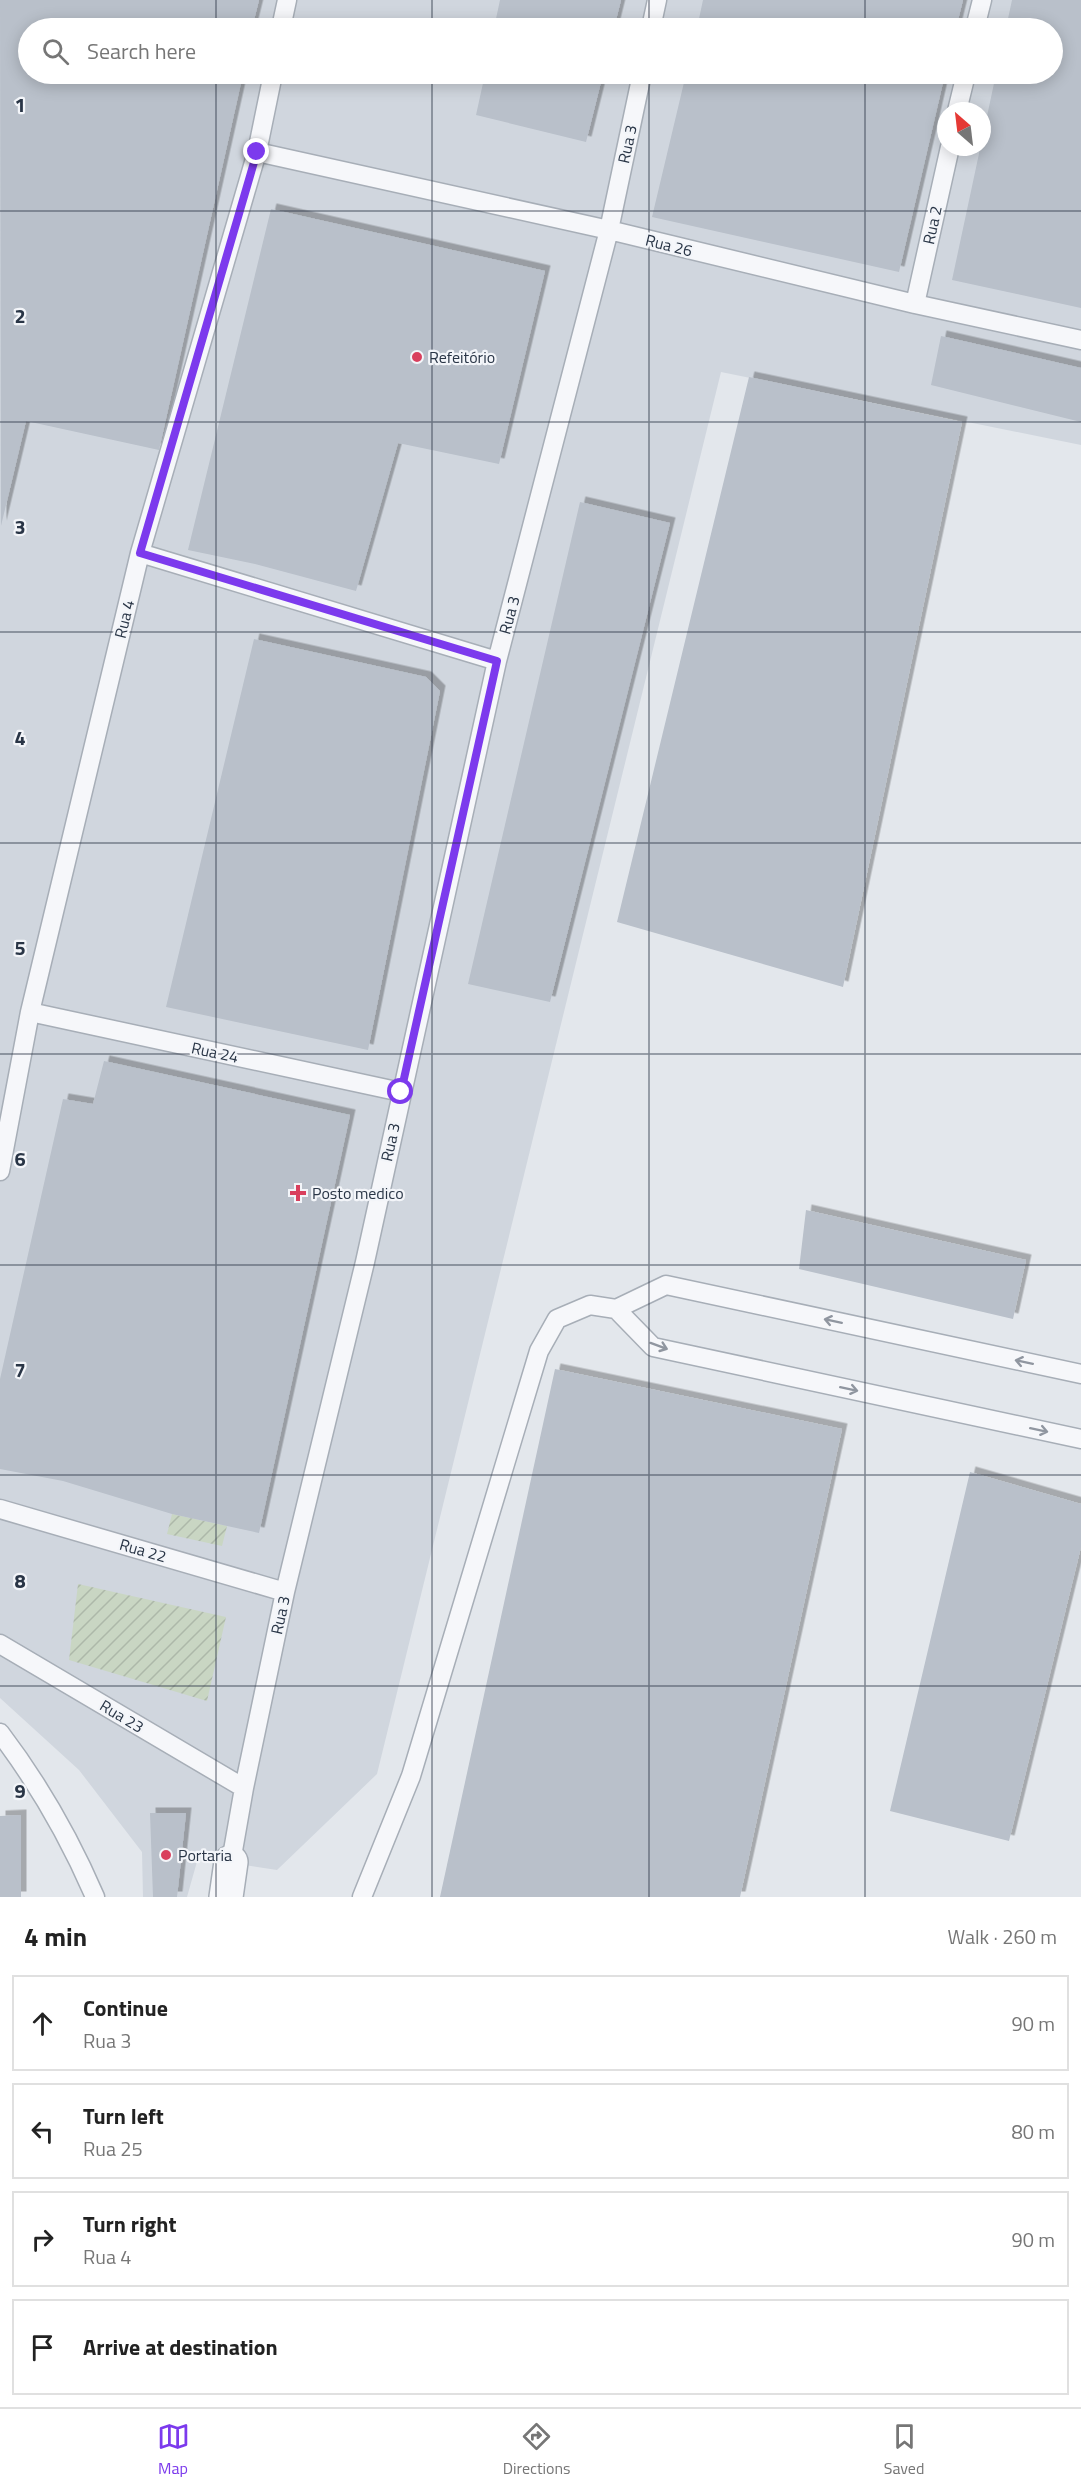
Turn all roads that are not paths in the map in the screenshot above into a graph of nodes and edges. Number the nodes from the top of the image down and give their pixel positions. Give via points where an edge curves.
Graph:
1 (287, 0) edge
2 (657, 0) edge
3 (982, 0) edge
4 (284, 18) edge
5 (653, 18) edge
6 (978, 18) edge
7 (271, 84) edge
8 (640, 84) edge
9 (964, 84) edge
10 (959, 102) edge
11 (257, 152) junction
12 (948, 156) edge
13 (609, 230) junction
14 (915, 304) junction
15 (1081, 340) edge
16 (140, 553) junction
17 (497, 661) junction
18 (30, 1012) junction
19 (401, 1092) junction
20 (0, 1171) edge
21 (616, 1309) junction
22 (1081, 1374) edge
23 (1081, 1439) edge
24 (0, 1509) edge
25 (285, 1592) junction
26 (0, 1644) edge
27 (0, 1733) edge
28 (244, 1788) junction
29 (231, 1862) joint
30 (95, 1897) edge
31 (226, 1897) edge
32 (362, 1897) edge

1 - 4 lane
2 - 5 lane
3 - 6 lane
7 - 11 lane, Rua 4
8 - 13 lane, Rua 3
9 - 10 lane
11 - 13 lane, Rua 26
11 - 16 lane, Rua 4
12 - 14 lane, Rua 2
13 - 14 lane, Rua 26
13 - 17 lane, Rua 3
14 - 15 lane, Rua 26
16 - 17 lane
16 - 18 lane, Rua 4
17 - 19 lane, Rua 3
18 - 19 lane, Rua 24
18 - 20 lane, Rua 4
19 - 25 lane, Rua 3 via 365,1262
22 -> 21 lane via 666,1285
21 -> 23 lane via 653,1347
21 - 32 lane via 590,1305 557,1318 539,1351 411,1776
24 - 25 lane, Rua 22
25 - 28 lane, Rua 3
26 - 28 lane, Rua 23
27 - 30 lane via 26,1768 84,1870
28 - 29 lane, Rua 3
29 - 31 street

